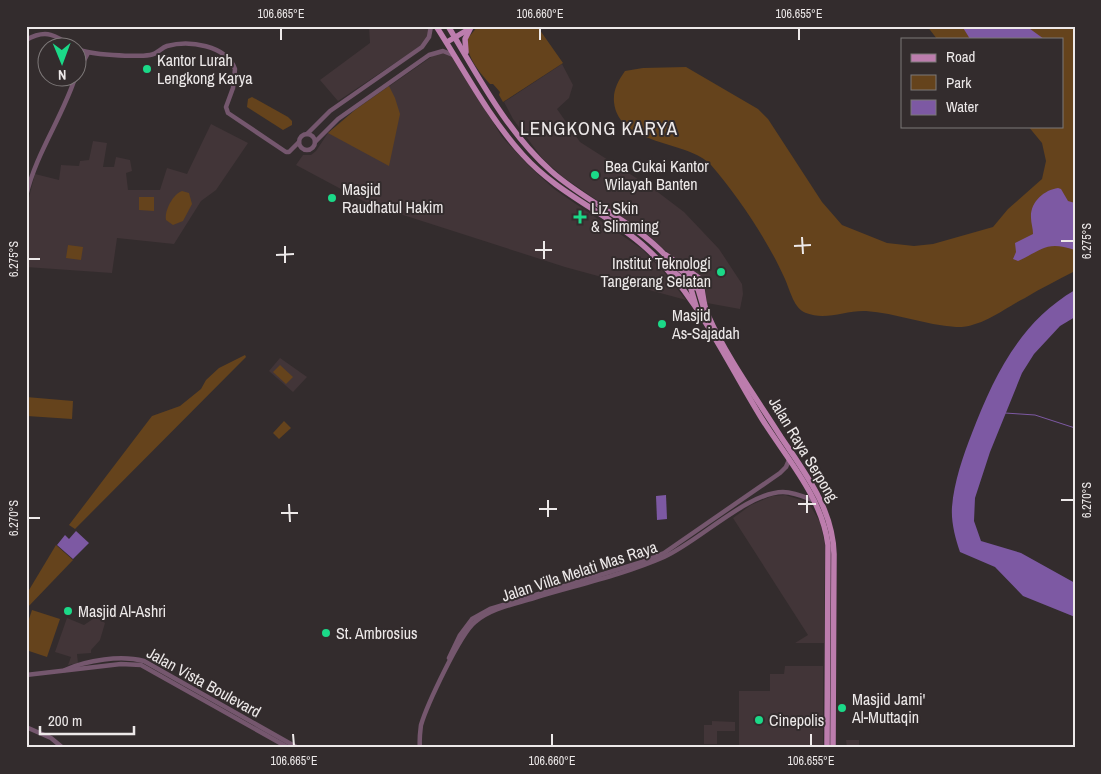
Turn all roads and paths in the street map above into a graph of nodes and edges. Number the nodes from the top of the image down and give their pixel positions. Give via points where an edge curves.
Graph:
1 (431, 26) edge
2 (436, 26) edge
3 (451, 27) edge
4 (472, 27) edge
5 (442, 35) junction
6 (60, 38) edge
7 (455, 38) junction
8 (26, 40) edge
9 (446, 42) junction
10 (88, 53) edge
11 (456, 57) junction
12 (469, 61) junction
13 (72, 88) edge
14 (307, 134) junction
15 (299, 142) junction
16 (315, 142) junction
17 (26, 196) edge
18 (666, 255) junction
19 (659, 261) junction
20 (696, 308) junction
21 (708, 315) junction
22 (789, 460) junction
23 (815, 501) junction
24 (827, 601) junction
25 (834, 602) junction
26 (490, 611) junction
27 (144, 664) junction
28 (26, 675) edge
29 (26, 726) edge
30 (63, 748) edge
31 (289, 748) edge
32 (298, 748) edge
33 (418, 748) edge
34 (827, 748) edge
35 (832, 748) edge

1 - 14 street via 422,47 330,110
2 - 5 main road
3 - 5 main road
3 - 7 main road
4 - 7 main road
4 - 12 main road via 464,42
5 - 9 main road
6 - 8 street via 50,34 35,35
7 - 9 main road
7 - 12 main road
9 - 11 main road
10 - 15 street via 144,56 168,46 210,47 223,54 235,69 226,107 228,113 286,152
11 - 16 street via 443,51 429,55 338,119
11 - 19 main road via 497,122 524,156 568,194 637,240
12 - 18 main road via 503,114 541,162 634,228
13 - 17 street via 33,171
14 - 15 street
14 - 16 street
15 - 16 street via 307,150 313,148
18 - 19 main road via 690,277 690,282
18 - 21 main road, Jalan Raya Serpong via 698,278
19 - 20 main road, Jalan Raya Serpong
20 - 21 main road via 691,289 695,287
20 - 22 main road, Jalan Raya Serpong
21 - 25 main road, Jalan Raya Serpong via 825,510 834,544
22 - 23 main road, Jalan Raya Serpong
22 - 26 street, Jalan Villa Melati Mas Raya via 780,473 664,553
23 - 24 main road, Jalan Raya Serpong via 827,536
23 - 26 street, Jalan Villa Melati Mas Raya via 790,492 769,494 672,554 651,563
24 - 25 main road
24 - 34 main road, Jalan Raya Serpong
25 - 35 main road, Jalan Raya Serpong
26 - 33 street, Jalan Villa Melati Mas Raya via 474,622 457,648 425,715
27 - 28 street, Jalan Vista Boulevard via 133,661 74,666
27 - 31 street, Jalan Vista Boulevard
27 - 32 street, Jalan Vista Boulevard
29 - 30 street

